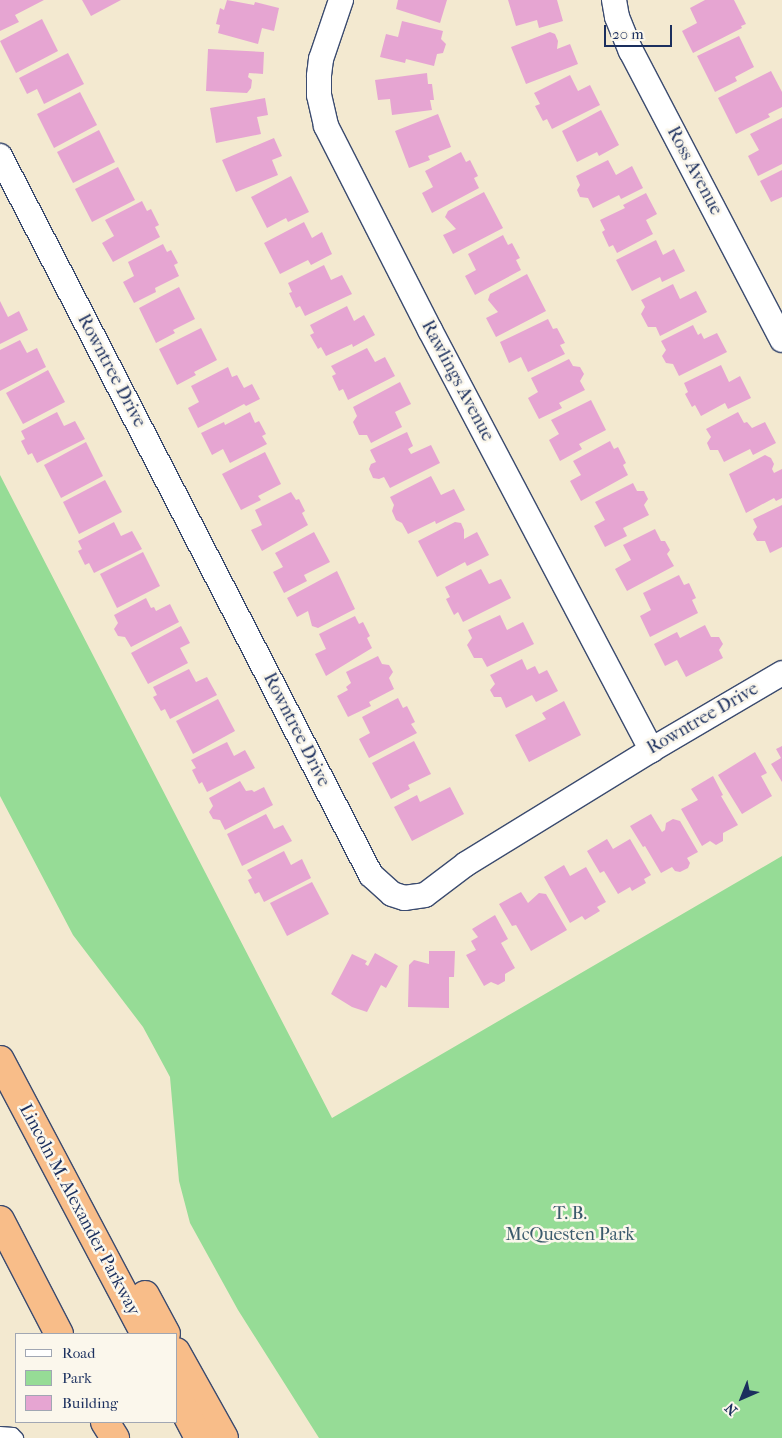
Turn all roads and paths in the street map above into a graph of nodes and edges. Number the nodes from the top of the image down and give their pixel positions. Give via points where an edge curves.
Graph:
1 (341, 0) edge
2 (614, 0) edge
3 (0, 156) edge
4 (782, 340) edge
5 (782, 673) edge
6 (651, 750) junction
7 (0, 1060) edge
8 (78, 1207) junction
9 (0, 1220) edge
10 (58, 1333) edge
11 (144, 1333) edge
12 (165, 1333) edge
13 (178, 1356) edge
14 (178, 1398) edge
15 (101, 1423) edge
16 (106, 1423) edge
17 (0, 1433) edge
18 (17, 1438) edge
19 (103, 1438) edge
20 (115, 1438) edge
21 (199, 1438) edge
22 (224, 1438) edge

1 - 6 street, Rawlings Avenue via 321,59 319,95 326,126
2 - 4 street, Ross Avenue via 617,17 631,51
3 - 6 street, Rowntree Drive via 371,875 381,886 404,898 426,895 466,864
5 - 6 street, Rowntree Drive
7 - 8 highway, Lincoln M. Alexander Parkway
8 - 11 highway, Lincoln M. Alexander Parkway
8 - 12 highway via 125,1259
9 - 10 highway
13 - 22 highway
14 - 21 highway
15 - 19 highway
16 - 20 highway
17 - 18 lane via 13,1434

